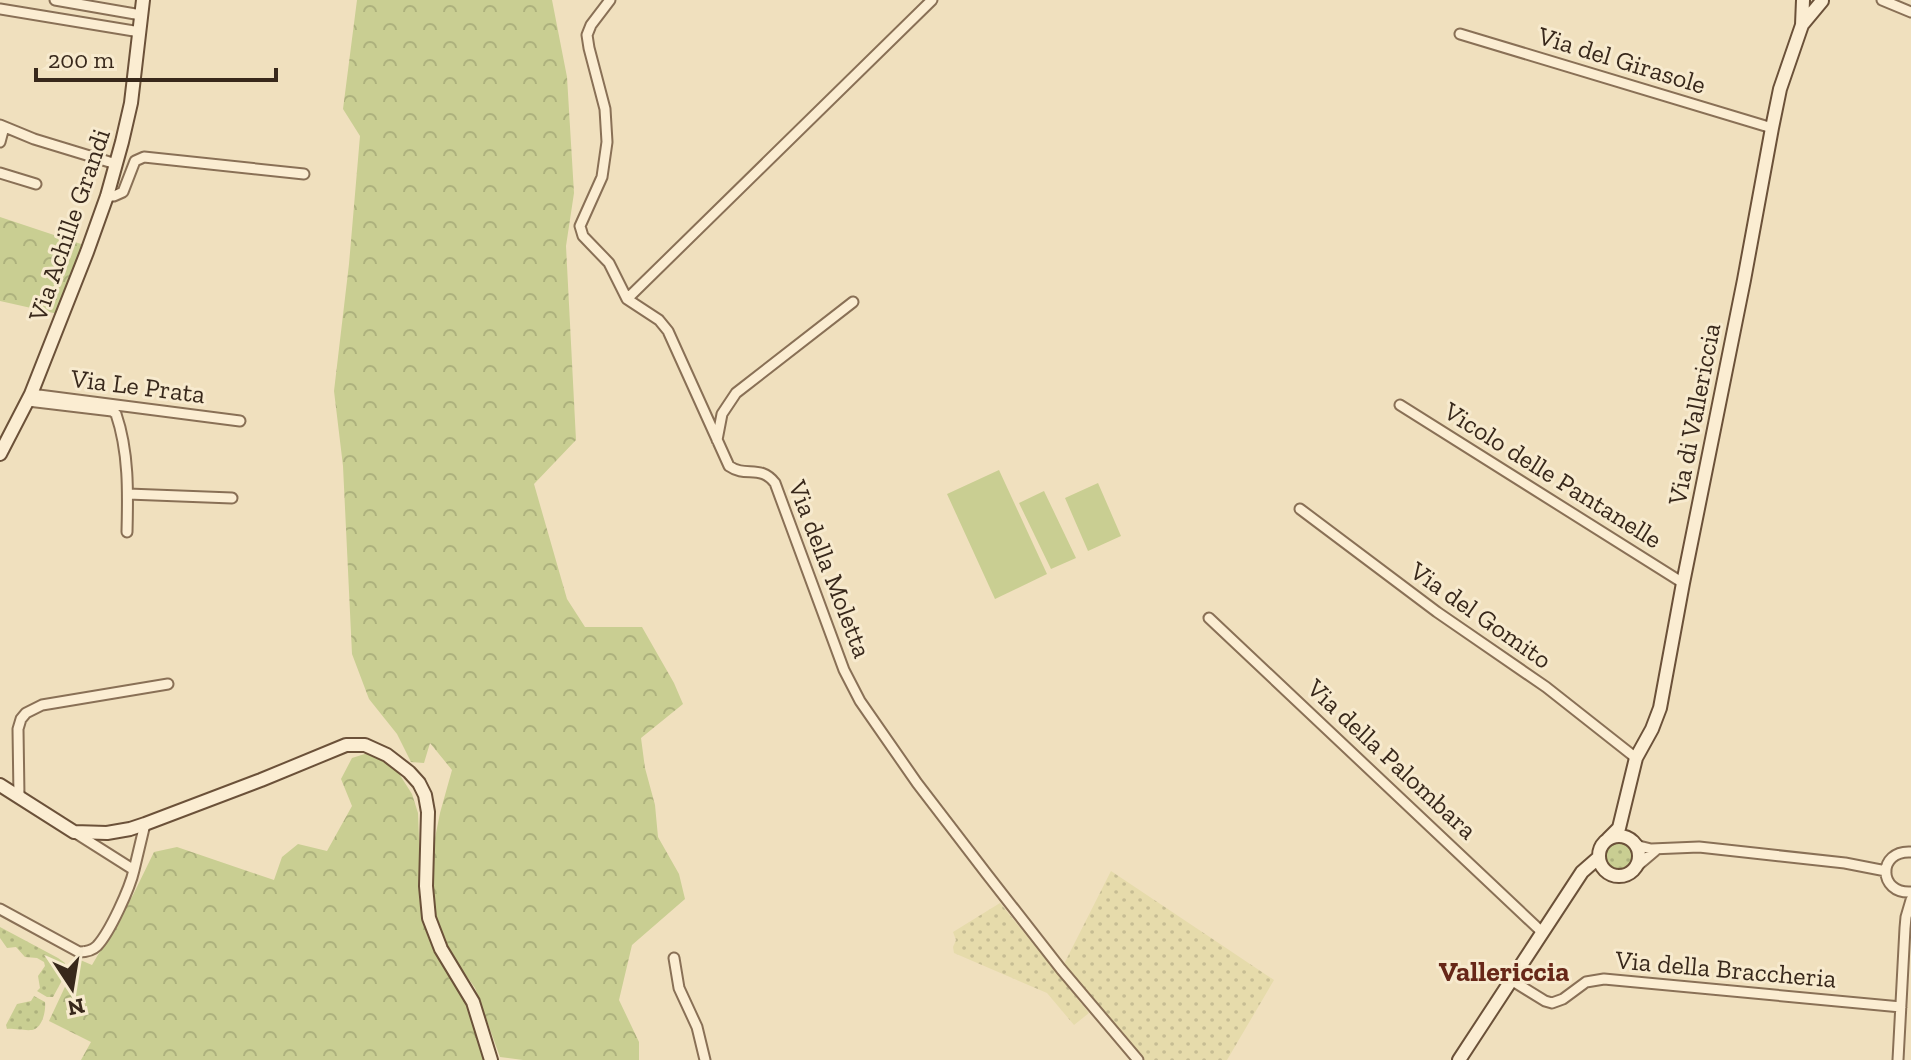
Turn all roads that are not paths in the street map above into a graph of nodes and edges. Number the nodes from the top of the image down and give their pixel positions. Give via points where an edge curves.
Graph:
1 (55, 0) edge
2 (143, 0) edge
3 (610, 0) edge
4 (932, 0) edge
5 (1805, 0) edge
6 (1882, 0) edge
7 (1823, 1) edge
8 (0, 9) edge
9 (1911, 12) edge
10 (141, 15) junction
11 (1802, 25) junction
12 (140, 32) junction
13 (1460, 34) dead end
14 (2, 126) edge
15 (1772, 128) junction
16 (0, 142) edge
17 (116, 164) junction
18 (0, 173) edge
19 (304, 174) dead end
20 (36, 184) dead end
21 (107, 196) junction
22 (627, 299) junction
23 (853, 302) dead end
24 (30, 398) junction
25 (1400, 405) dead end
26 (240, 421) dead end
27 (717, 440) junction
28 (0, 454) edge
29 (128, 494) junction
30 (232, 498) dead end
31 (1300, 509) dead end
32 (127, 532) dead end
33 (1683, 583) junction
34 (1209, 618) dead end
35 (168, 684) dead end
36 (1636, 758) junction
37 (0, 785) edge
38 (19, 796) junction
39 (1624, 809) junction
40 (145, 824) junction
41 (74, 832) junction
42 (1608, 839) junction
43 (1633, 842) junction
44 (1659, 849) junction
45 (1911, 852) edge
46 (1601, 865) junction
47 (1636, 867) junction
48 (134, 870) junction
49 (1886, 871) junction
50 (1906, 892) edge
51 (1911, 900) edge
52 (0, 909) edge
53 (1906, 917) junction
54 (1543, 933) junction
55 (674, 958) dead end
56 (1511, 980) junction
57 (1901, 1007) junction
58 (491, 1060) edge
59 (705, 1060) edge
60 (1138, 1060) edge
61 (1459, 1060) edge
62 (1898, 1060) edge

1 - 10 street
2 - 10 street, Via Achille Grandi
3 - 22 street via 587,35 605,109 607,142 602,177 580,226
4 - 22 street
5 - 7 street
5 - 11 street, Via di Vallericcia
6 - 9 street
7 - 11 street, Via di Vallericcia
8 - 12 street
10 - 12 street, Via Achille Grandi
11 - 15 street, Via di Vallericcia
12 - 17 street, Via Achille Grandi
13 - 15 street, Via del Girasole
14 - 16 street
14 - 17 street
15 - 33 street, Via di Vallericcia
17 - 21 street, Via Achille Grandi
18 - 20 street
19 - 21 street via 144,157 135,161 123,192
21 - 24 street, Via Achille Grandi
22 - 27 street, Via della Moletta via 668,331
23 - 27 street via 736,393 722,414
24 - 26 street, Via Le Prata
24 - 28 street, Via Achille Grandi
24 - 29 street, Via Le Prata via 115,413
25 - 33 street, Vicolo delle Pantanelle
27 - 60 street, Via della Moletta via 731,467 764,472 775,483 860,701 977,862
29 - 30 street
29 - 32 street, Via Le Prata
31 - 36 street, Via del Gomito
33 - 36 street, Via di Vallericcia via 1660,708
34 - 54 street, Via della Palombara
35 - 38 street via 52,702 29,711 18,733
36 - 39 street, Via di Vallericcia
37 - 38 street
38 - 41 street
39 - 42 street, Via di Vallericcia via 1619,828
39 - 43 street, Via di Vallericcia
40 - 41 street via 107,833
40 - 48 street
40 - 58 street via 346,745 365,745 391,758 416,779 425,795 429,918 473,1002
41 - 48 street
42 - 43 street via 1622,836
42 - 46 street, Via di Vallericcia via 1600,847
43 - 44 street
43 - 47 street, Via di Vallericcia via 1639,854
44 - 47 street
44 - 49 street via 1699,847
45 - 49 street via 1895,855
46 - 47 street via 1615,877
46 - 54 street, Via di Vallericcia via 1587,866
48 - 52 street via 99,944 87,952
49 - 50 street via 1889,884
50 - 53 street
51 - 53 street
53 - 57 street
54 - 56 street, Via di Vallericcia
55 - 59 street
56 - 57 street, Via della Braccheria via 1549,1003 1586,982 1604,979
56 - 61 street, Via di Vallericcia
57 - 62 street

